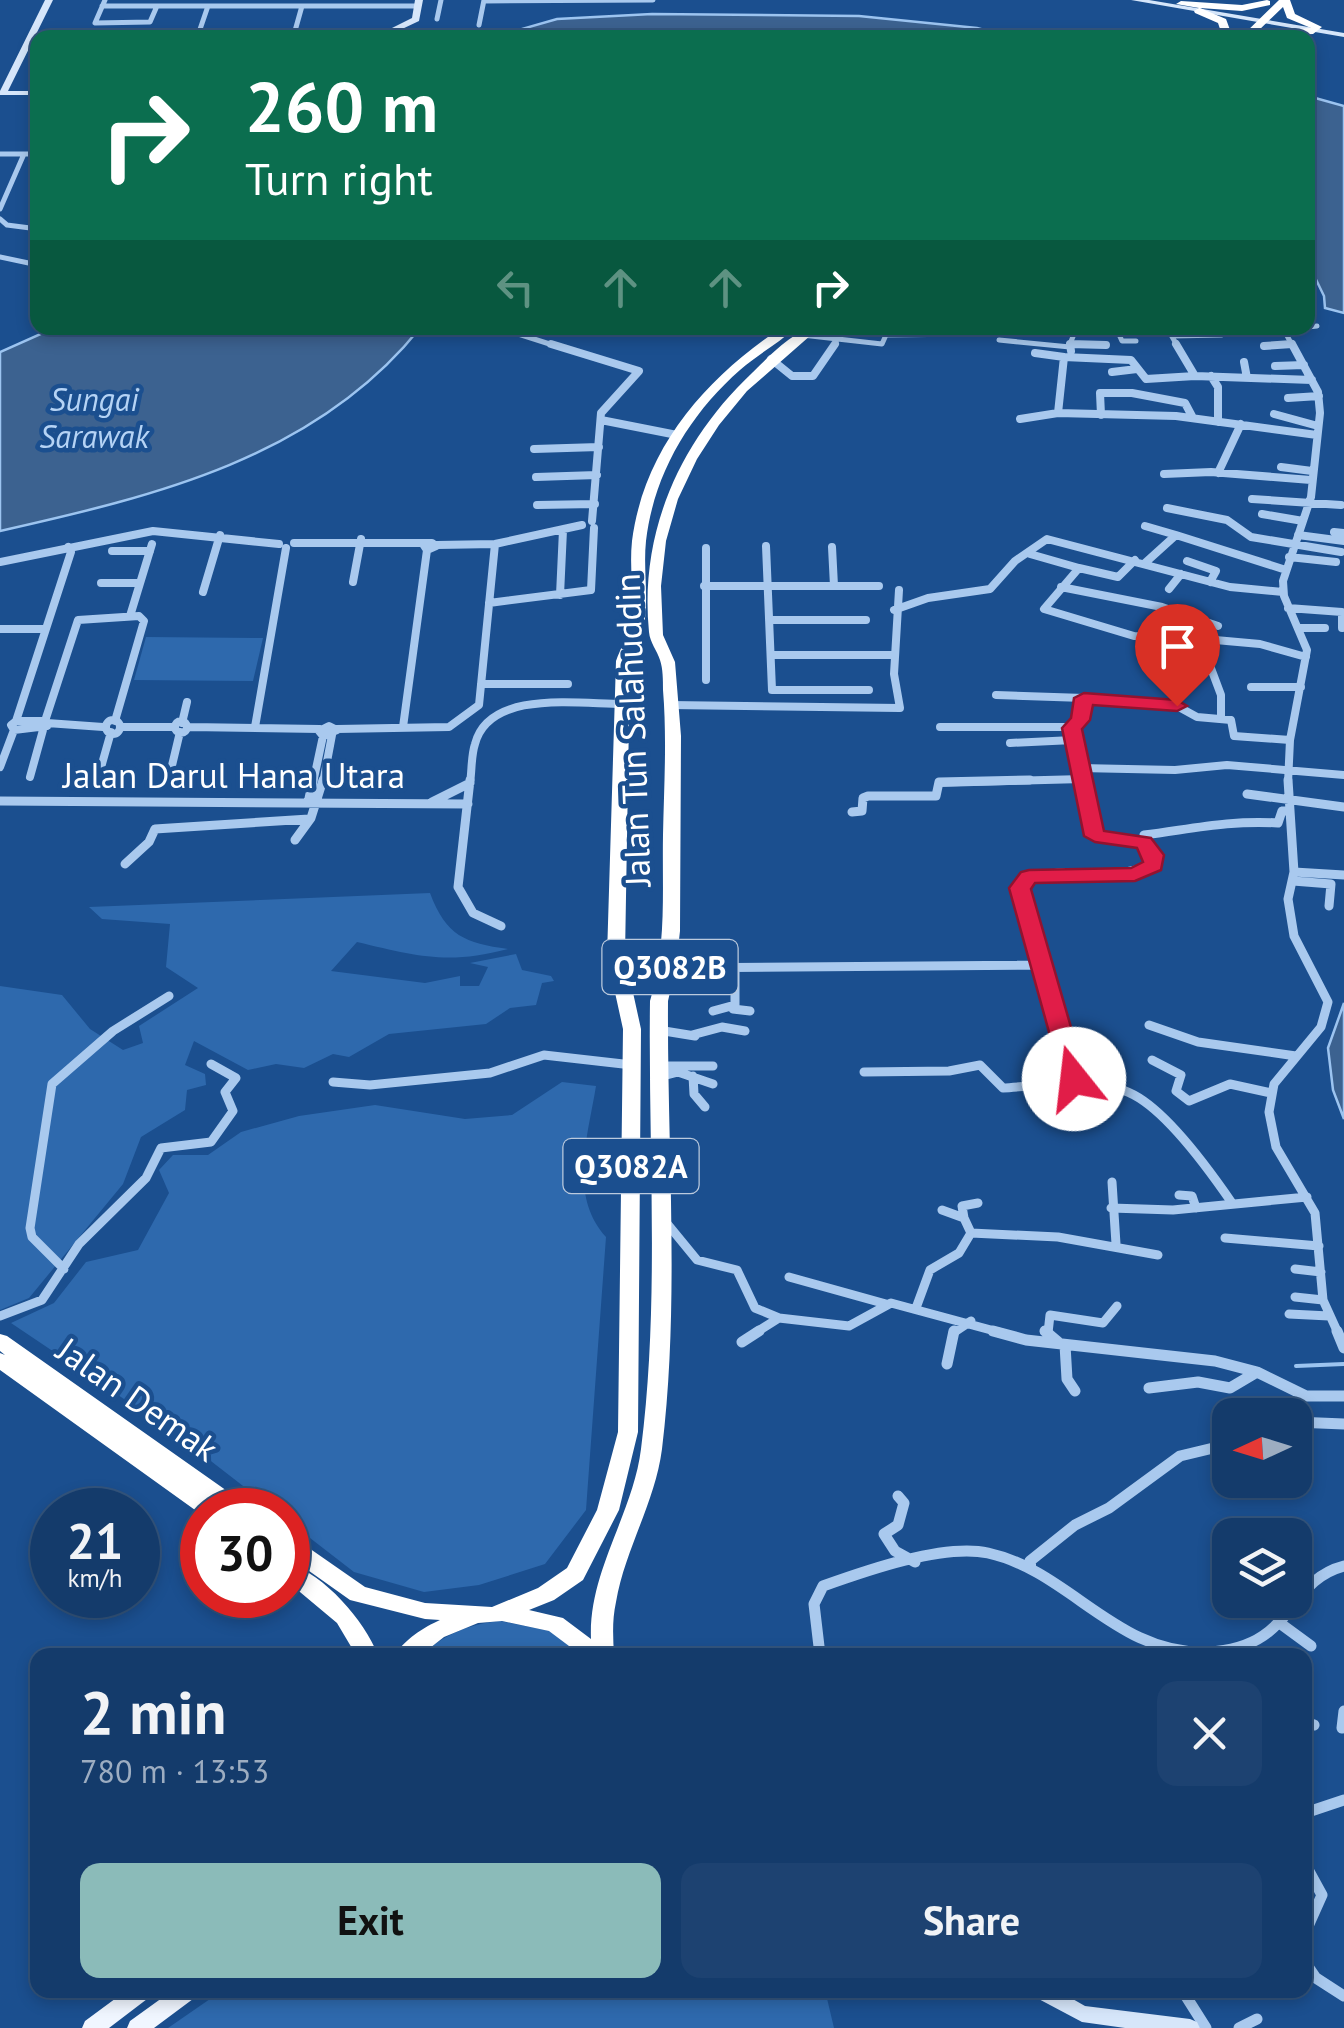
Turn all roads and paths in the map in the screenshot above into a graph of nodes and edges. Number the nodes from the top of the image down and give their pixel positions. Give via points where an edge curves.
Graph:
1 (40, 0) edge
2 (49, 0) edge
3 (441, 0) edge
4 (652, 0) edge
5 (1135, 0) edge
6 (1156, 0) edge
7 (1285, 0) edge
8 (484, 1) edge
9 (1269, 1) edge
10 (103, 3) edge
11 (189, 3) edge
12 (277, 3) edge
13 (365, 3) edge
14 (419, 3) edge
15 (1181, 4) junction
16 (158, 6) junction
17 (208, 6) junction
18 (302, 6) junction
19 (1199, 11) junction
20 (437, 19) dead end
21 (1257, 19) junction
22 (480, 25) dead end
23 (1316, 29) junction
24 (33, 30) edge
25 (200, 30) edge
26 (294, 30) edge
27 (393, 30) edge
28 (1226, 30) edge
29 (1241, 30) edge
30 (1250, 30) edge
31 (1294, 30) edge
32 (1344, 34) edge
33 (30, 35) edge
34 (3, 84) edge
35 (30, 91) edge
36 (0, 154) edge
37 (24, 154) junction
38 (30, 154) edge
39 (0, 208) edge
40 (0, 219) edge
41 (30, 228) edge
42 (0, 257) edge
43 (30, 263) edge
44 (1315, 326) edge
45 (1318, 326) dead end
46 (528, 335) edge
47 (793, 335) edge
48 (796, 335) edge
49 (816, 335) edge
50 (886, 335) edge
51 (1074, 335) edge
52 (1120, 335) edge
53 (1171, 335) edge
54 (1287, 335) edge
55 (999, 340) dead end
56 (1136, 341) dead end
57 (836, 342) junction
58 (1292, 344) junction
59 (1106, 345) dead end
60 (1264, 346) dead end
61 (1071, 347) junction
62 (1035, 354) dead end
63 (1080, 358) joint
64 (771, 359) junction
65 (1064, 361) junction
66 (1244, 362) dead end
67 (1304, 365) junction
68 (1275, 366) dead end
69 (1137, 369) junction
70 (1112, 372) dead end
71 (1194, 376) junction
72 (1211, 376) junction
73 (1247, 378) junction
74 (721, 379) junction
75 (1312, 380) junction
76 (746, 383) junction
77 (1319, 396) junction
78 (1288, 398) dead end
79 (1135, 404) dead end
80 (1057, 414) junction
81 (1274, 414) dead end
82 (1102, 415) junction
83 (1139, 415) junction
84 (1193, 418) junction
85 (600, 420) junction
86 (1020, 420) dead end
87 (1218, 422) junction
88 (1320, 423) junction
89 (1057, 424) dead end
90 (1241, 424) junction
91 (677, 435) junction
92 (599, 447) junction
93 (534, 449) dead end
94 (1282, 467) dead end
95 (1218, 473) junction
96 (1164, 474) dead end
97 (597, 475) junction
98 (536, 476) dead end
99 (1312, 479) junction
100 (1256, 481) dead end
101 (1252, 499) dead end
102 (1309, 502) junction
103 (595, 504) junction
104 (1341, 505) dead end
105 (536, 506) dead end
106 (1167, 508) dead end
107 (1262, 514) dead end
108 (1303, 521) junction
109 (582, 525) joint
110 (593, 525) junction
111 (1145, 526) dead end
112 (563, 530) junction
113 (1334, 532) dead end
114 (1344, 533) edge
115 (220, 535) junction
116 (1176, 535) junction
117 (1298, 535) junction
118 (361, 540) junction
119 (1344, 541) edge
120 (494, 544) junction
121 (1260, 544) dead end
122 (286, 545) junction
123 (436, 545) joint
124 (766, 546) dead end
125 (425, 547) junction
126 (832, 547) dead end
127 (68, 548) junction
128 (706, 548) dead end
129 (112, 551) dead end
130 (1292, 551) junction
131 (1340, 552) dead end
132 (1030, 554) junction
133 (1134, 560) junction
134 (1187, 561) dead end
135 (1336, 562) dead end
136 (1146, 563) junction
137 (0, 564) edge
138 (1079, 568) junction
139 (1286, 570) junction
140 (1181, 574) junction
141 (102, 582) dead end
142 (140, 582) junction
143 (353, 582) dead end
144 (1210, 582) junction
145 (704, 586) junction
146 (834, 586) junction
147 (878, 586) dead end
148 (766, 587) junction
149 (1060, 587) junction
150 (1170, 589) dead end
151 (899, 590) dead end
152 (202, 592) dead end
153 (1283, 592) junction
154 (560, 595) junction
155 (489, 603) junction
156 (1288, 608) junction
157 (894, 610) junction
158 (1176, 611) junction
159 (130, 616) junction
160 (769, 620) junction
161 (866, 620) dead end
162 (1179, 626) dead end
163 (1218, 626) dead end
164 (1298, 628) junction
165 (1325, 628) dead end
166 (1342, 628) edge
167 (0, 629) edge
168 (45, 629) junction
169 (1193, 638) junction
170 (772, 655) junction
171 (894, 655) junction
172 (1306, 657) junction
173 (706, 680) dead end
174 (481, 684) junction
175 (568, 684) dead end
176 (1251, 687) dead end
177 (1301, 687) junction
178 (869, 690) dead end
179 (996, 694) dead end
180 (1084, 698) junction
181 (187, 702) dead end
182 (622, 704) junction
183 (670, 705) junction
184 (1221, 719) junction
185 (119, 724) junction
186 (13, 725) junction
187 (0, 726) edge
188 (45, 726) junction
189 (181, 727) junction
190 (404, 727) junction
191 (940, 727) dead end
192 (255, 728) junction
193 (1072, 728) junction
194 (107, 729) junction
195 (328, 732) junction
196 (1073, 740) junction
197 (1290, 740) junction
198 (1010, 743) dead end
199 (0, 767) edge
200 (1080, 768) junction
201 (1288, 771) junction
202 (1344, 775) edge
203 (30, 777) dead end
204 (98, 778) dead end
205 (169, 778) dead end
206 (1083, 779) junction
207 (470, 783) junction
208 (1247, 794) dead end
209 (1287, 800) junction
210 (0, 801) edge
211 (313, 803) junction
212 (430, 804) junction
213 (468, 804) junction
214 (1344, 806) edge
215 (1290, 810) junction
216 (852, 812) dead end
217 (309, 818) junction
218 (295, 840) dead end
219 (1144, 842) junction
220 (125, 864) dead end
221 (1344, 875) edge
222 (1294, 877) junction
223 (1329, 906) dead end
224 (501, 926) dead end
225 (1039, 965) junction
226 (735, 967) junction
227 (670, 968) junction
228 (169, 996) dead end
229 (732, 1009) junction
230 (750, 1011) dead end
231 (713, 1012) dead end
232 (1149, 1025) dead end
233 (658, 1030) junction
234 (745, 1031) dead end
235 (692, 1035) junction
236 (711, 1036) dead end
237 (1296, 1056) junction
238 (1152, 1060) dead end
239 (211, 1064) dead end
240 (632, 1066) junction
241 (712, 1066) dead end
242 (659, 1072) junction
243 (864, 1072) dead end
244 (693, 1076) junction
245 (333, 1082) dead end
246 (713, 1084) dead end
247 (1078, 1084) junction
248 (1271, 1093) junction
249 (705, 1107) dead end
250 (1112, 1182) dead end
251 (1179, 1196) dead end
252 (1307, 1197) junction
253 (978, 1203) dead end
254 (1232, 1203) junction
255 (1111, 1208) junction
256 (1196, 1208) junction
257 (942, 1210) dead end
258 (658, 1215) junction
259 (964, 1218) junction
260 (970, 1233) junction
261 (1225, 1238) dead end
262 (1116, 1244) junction
263 (1319, 1246) junction
264 (1158, 1255) dead end
265 (64, 1269) junction
266 (1295, 1269) dead end
267 (1321, 1272) junction
268 (790, 1277) dead end
269 (1295, 1296) dead end
270 (1323, 1300) junction
271 (886, 1304) junction
272 (1117, 1306) dead end
273 (916, 1308) junction
274 (1290, 1314) dead end
275 (0, 1316) edge
276 (780, 1318) junction
277 (1331, 1321) junction
278 (970, 1322) junction
279 (0, 1341) edge
280 (742, 1342) dead end
281 (1062, 1344) junction
282 (1344, 1348) edge
283 (0, 1360) edge
284 (947, 1364) dead end
285 (1258, 1372) junction
286 (1149, 1388) dead end
287 (1075, 1391) dead end
288 (1344, 1396) edge
289 (1312, 1423) edge
290 (1344, 1424) edge
291 (1212, 1448) edge
292 (208, 1488) edge
293 (180, 1489) edge
294 (898, 1496) dead end
295 (310, 1560) edge
296 (914, 1562) junction
297 (1344, 1566) edge
298 (1031, 1569) junction
299 (310, 1588) edge
300 (494, 1614) junction
301 (1281, 1624) junction
302 (1312, 1646) dead end
303 (365, 1648) edge
304 (416, 1648) edge
305 (592, 1648) edge
306 (600, 1648) edge
307 (819, 1648) edge
308 (1164, 1648) edge
309 (1237, 1648) edge
310 (1344, 1711) edge
311 (1342, 1728) dead end
312 (1344, 1800) edge
313 (1312, 1812) edge
314 (1312, 1877) edge
315 (1312, 1917) edge
316 (1312, 1972) edge
317 (1344, 1996) edge
318 (132, 1998) edge
319 (178, 1998) edge
320 (1050, 1998) edge
321 (1187, 1998) edge
322 (1257, 2018) dead end
323 (1080, 2021) edge
324 (93, 2028) edge
325 (138, 2028) edge
326 (1190, 2028) edge
327 (1206, 2028) edge
328 (1239, 2028) edge

1 - 34 street
2 - 24 street
3 - 20 street
4 - 8 street
5 - 19 street
6 - 15 street
7 - 21 highway
7 - 23 highway via 1291,16
8 - 22 street
9 - 15 highway via 1242,8
9 - 21 highway
10 - 16 street
10 - 16 street via 95,23 150,22
11 - 16 street
11 - 17 street
12 - 17 street
12 - 18 street
13 - 14 street
13 - 18 street
14 - 27 street via 413,21
15 - 21 street
17 - 25 street
18 - 26 street
19 - 21 street
19 - 28 highway via 1222,21
21 - 23 street
21 - 29 highway
21 - 30 highway
23 - 31 highway
23 - 32 street
33 - 34 street
34 - 35 street
36 - 37 street
37 - 38 street
37 - 39 street
40 - 41 street
42 - 43 street
44 - 45 street
46 - 85 street via 639,371
47 - 74 highway, Jalan Tun Salahuddin / Q3082A
48 - 64 highway, Jalan Tun Salahuddin / Q3082B
49 - 57 street
50 - 57 street via 882,344
51 - 61 street
52 - 56 street
53 - 71 street
54 - 58 street
55 - 61 street
57 - 64 street via 814,376 792,376
58 - 60 street
58 - 67 street
59 - 61 street
62 - 65 street
63 - 65 street via 1080,366
63 - 69 street via 1131,360
64 - 76 highway, Jalan Tun Salahuddin / Q3082B
65 - 80 street
66 - 73 street
67 - 68 street
67 - 75 street
69 - 70 street
69 - 71 street via 1146,379
71 - 72 street
72 - 73 street
72 - 87 street via 1218,387
73 - 75 street
74 - 76 highway
74 - 91 highway, Jalan Tun Salahuddin / Q3082A
75 - 77 street
76 - 183 highway, Jalan Tun Salahuddin / Q3082B via 707,428 662,518 656,639 668,658
77 - 78 street
77 - 88 street
79 - 83 street
80 - 82 street
80 - 86 street
80 - 89 street
81 - 88 street
82 - 83 street
82 - 84 street via 1100,391 1106,391 1184,403
83 - 84 street
84 - 87 street
85 - 91 street
85 - 92 street
87 - 90 street
88 - 90 street
88 - 99 street
90 - 95 street
91 - 182 highway, Jalan Tun Salahuddin / Q3082A via 639,538 636,631 624,661
92 - 93 street
92 - 97 street
94 - 99 street
95 - 96 street
95 - 99 street
97 - 98 street
97 - 103 street
99 - 100 street
99 - 102 street
101 - 102 street
102 - 104 street
102 - 108 street
103 - 105 street
103 - 110 street
106 - 130 street via 1225,522
107 - 108 street
108 - 117 street
109 - 110 street
109 - 112 street
110 - 154 street via 591,590
111 - 116 street
112 - 120 street
112 - 154 street
113 - 114 street
115 - 122 street
115 - 127 street via 153,531
115 - 152 street
116 - 136 street
116 - 139 street
117 - 119 street
117 - 130 street
118 - 122 street
118 - 125 street
118 - 143 street
120 - 123 street
120 - 155 street
121 - 130 street
122 - 192 street
123 - 125 street
124 - 148 street
125 - 190 street
126 - 146 street
127 - 137 street
127 - 168 street
128 - 145 street
129 - 142 street via 151,547
130 - 131 street
130 - 135 street
130 - 139 street
132 - 133 street via 1048,539
132 - 138 street
132 - 157 street via 990,588
133 - 136 street
133 - 138 street via 1118,577
134 - 144 street via 1216,570
136 - 140 street
138 - 149 street
139 - 153 street
140 - 144 street
140 - 150 street
141 - 142 street
142 - 159 street
144 - 153 street
145 - 148 street
145 - 173 street
146 - 147 street
146 - 148 street
148 - 160 street
149 - 158 street
149 - 169 street via 1044,609 1134,636
151 - 157 street
153 - 156 street
154 - 155 street
155 - 174 street
156 - 164 street
156 - 166 street via 1342,612
157 - 171 street
158 - 162 street
158 - 163 street
159 - 185 street via 144,621
159 - 188 street via 78,620
160 - 161 street
160 - 170 street
164 - 165 street
164 - 172 street
167 - 168 street
168 - 186 street
169 - 172 street via 1260,644
169 - 184 street via 1188,654 1209,663
170 - 171 street
170 - 178 street via 772,690
171 - 183 street via 900,708
172 - 177 street
174 - 175 street
174 - 190 street via 479,705 454,725
176 - 177 street
177 - 197 street
179 - 180 street
180 - 184 street via 1177,706 1192,716
180 - 193 street
181 - 189 street
182 - 207 street via 532,706 492,718 474,741
182 - 240 highway, Jalan Tun Salahuddin / Q3082A via 616,956 632,1029
183 - 227 highway, Jalan Tun Salahuddin / Q3082B
184 - 197 street via 1234,722 1234,736
185 - 189 street
185 - 194 street
186 - 187 street
186 - 188 street
186 - 199 street
188 - 194 street
188 - 203 street
189 - 192 street
189 - 205 street
190 - 195 street
191 - 193 street
192 - 195 street
193 - 196 street
194 - 204 street
195 - 211 street
196 - 198 street
196 - 200 street
197 - 201 street
200 - 201 street via 1228,765
200 - 206 street
201 - 202 street
201 - 209 street
206 - 216 street via 939,782 936,796 868,796 862,812
206 - 219 street via 1095,836
207 - 212 street
207 - 213 street
208 - 209 street
209 - 214 street
209 - 215 street
210 - 211 street, Jalan Darul Hana Utara
211 - 212 street, Jalan Darul Hana Utara
211 - 217 street
212 - 213 street, Jalan Darul Hana Utara
213 - 224 street via 462,903
215 - 219 street via 1278,822 1226,820 1144,835
215 - 222 street
217 - 218 street
217 - 220 street via 155,829
219 - 225 street via 1153,865 1140,873 1046,874 1022,882
221 - 222 street
222 - 223 street via 1331,884
222 - 237 street via 1288,898 1294,936 1328,1002 1321,1026
225 - 226 street
225 - 247 street
226 - 227 street
226 - 229 street
227 - 233 highway, Jalan Tun Salahuddin / Q3082B
228 - 265 street via 113,1031 52,1084 30,1228
229 - 230 street
229 - 231 street
232 - 237 street via 1198,1042
233 - 235 street
233 - 242 highway, Jalan Tun Salahuddin / Q3082B
234 - 235 street via 722,1027
235 - 236 street
237 - 248 street
238 - 248 street via 1180,1074 1176,1092 1189,1101 1230,1084
239 - 265 street via 236,1078 224,1092 233,1111 224,1125 209,1144 161,1148 146,1178 79,1244
240 - 245 street via 544,1055 490,1073 370,1085
240 - 300 highway, Jalan Tun Salahuddin / Q3082A via 630,1396 623,1462 608,1510 575,1574 546,1594
241 - 242 street
242 - 244 street
242 - 258 highway, Jalan Tun Salahuddin / Q3082B
243 - 247 street via 980,1066 1002,1088
244 - 246 street
244 - 249 street via 694,1094
247 - 254 street via 1139,1091 1198,1154
248 - 252 street via 1276,1147
250 - 255 street
251 - 256 street via 1192,1196
252 - 254 street
252 - 263 street
253 - 259 street via 962,1206
254 - 256 street
255 - 256 street
255 - 262 street
257 - 259 street
258 - 276 street via 697,1260 737,1270 755,1308
258 - 306 highway, Jalan Tun Salahuddin / Q3082B via 651,1456 632,1526 602,1597
259 - 260 street
260 - 262 street
260 - 273 street via 959,1254 930,1270
261 - 263 street
262 - 264 street
263 - 267 street
265 - 275 street via 42,1300
266 - 267 street
267 - 270 street
268 - 271 street
269 - 270 street
270 - 277 street
271 - 273 street
271 - 276 street via 849,1326
272 - 281 street via 1103,1323 1050,1315 1046,1331
273 - 278 street
274 - 277 street
276 - 280 street
277 - 282 street
278 - 281 street
278 - 284 street via 954,1331
279 - 292 highway, Jalan Demak
281 - 285 street via 1155,1351
281 - 287 street
283 - 293 highway, Jalan Demak
285 - 286 street via 1230,1388 1198,1382
285 - 288 street via 1306,1396
289 - 290 street
291 - 298 street via 1180,1456 1075,1525 1030,1561
294 - 296 street via 904,1504 898,1525 884,1534
295 - 300 highway via 358,1594 425,1611
296 - 298 street via 969,1550
296 - 307 street via 824,1586 814,1604
297 - 301 street via 1308,1582
298 - 308 street via 1132,1639
299 - 303 highway via 360,1634
300 - 304 highway, Jalan Tun Salahuddin via 444,1627
300 - 305 highway via 555,1624
301 - 302 street
301 - 309 street
310 - 311 street
312 - 313 street
314 - 315 street via 1322,1895
316 - 317 street
318 - 324 main road
319 - 325 main road
320 - 323 street
321 - 327 street
322 - 328 street
323 - 326 street

